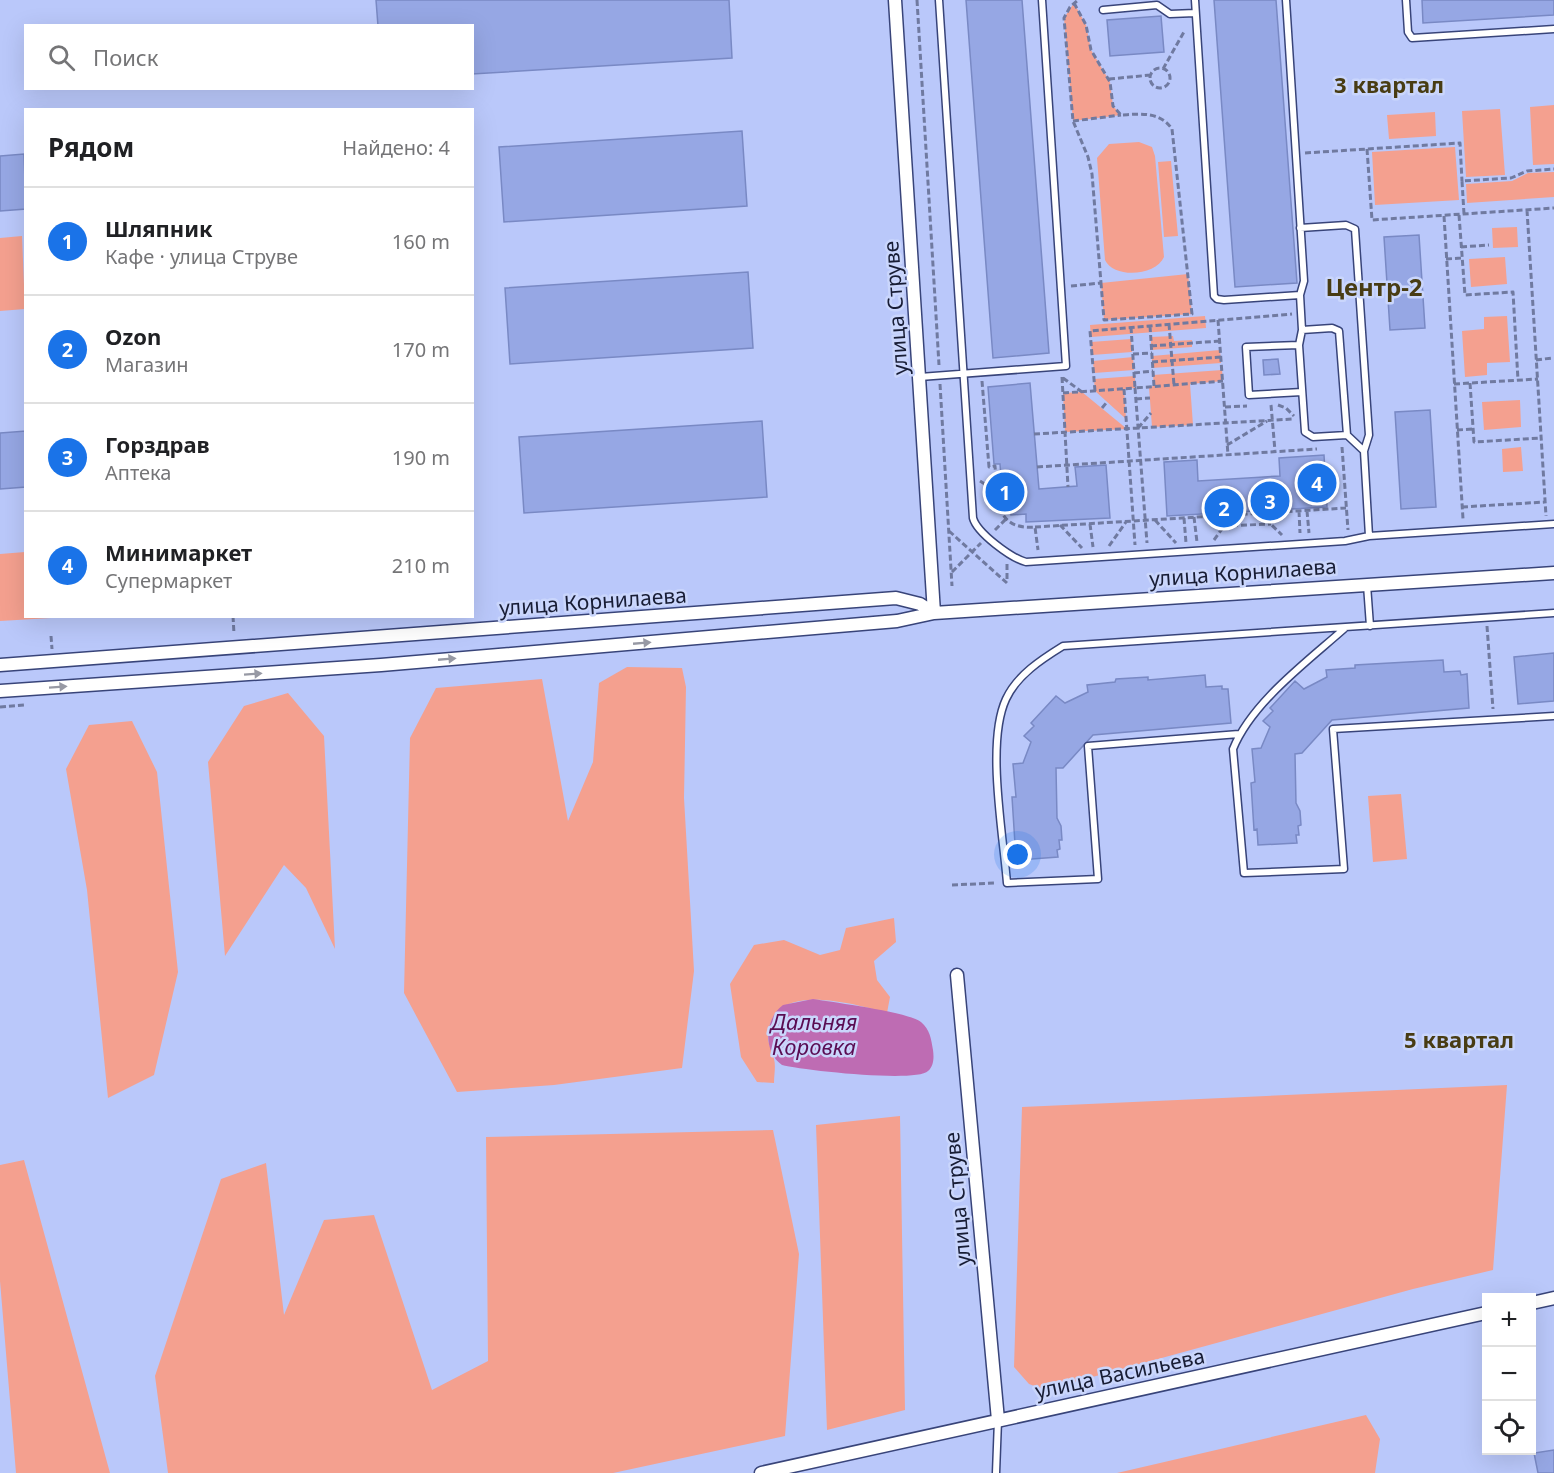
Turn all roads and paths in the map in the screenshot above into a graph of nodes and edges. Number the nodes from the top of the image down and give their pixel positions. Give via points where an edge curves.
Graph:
1 (896, 0) edge
2 (917, 0) edge
3 (939, 0) edge
4 (1042, 0) edge
5 (1078, 0) edge
6 (1195, 0) edge
7 (1286, 0) edge
8 (1406, 0) edge
9 (1074, 3) junction
10 (1103, 10) dead end
11 (1196, 13) junction
12 (1554, 29) edge
13 (1163, 69) junction
14 (1151, 75) junction
15 (1109, 79) junction
16 (1121, 115) junction
17 (1073, 122) junction
18 (1367, 149) junction
19 (1296, 154) junction
20 (1554, 169) edge
21 (1462, 181) junction
22 (1554, 208) edge
23 (1527, 210) junction
24 (1464, 214) junction
25 (1459, 215) junction
26 (1444, 216) junction
27 (1300, 228) junction
28 (1489, 245) dead end
29 (1461, 247) junction
30 (1462, 258) junction
31 (1446, 259) junction
32 (1101, 283) junction
33 (1060, 287) junction
34 (1300, 295) junction
35 (1301, 314) junction
36 (1218, 320) junction
37 (1169, 324) junction
38 (1150, 326) junction
39 (1131, 327) junction
40 (1302, 330) junction
41 (1220, 341) junction
42 (1170, 345) junction
43 (1299, 345) junction
44 (1151, 346) junction
45 (1152, 353) junction
46 (1133, 354) junction
47 (1221, 357) junction
48 (1552, 358) dead end
49 (1536, 360) junction
50 (1172, 361) junction
51 (1152, 362) junction
52 (1061, 366) junction
53 (1153, 371) junction
54 (982, 373) junction
55 (1134, 373) junction
56 (963, 374) junction
57 (940, 376) junction
58 (1062, 376) junction
59 (920, 377) junction
60 (1538, 379) junction
61 (1518, 380) junction
62 (1223, 381) junction
63 (1470, 383) junction
64 (1454, 384) junction
65 (1174, 385) junction
66 (1154, 386) junction
67 (1136, 387) junction
68 (1124, 388) junction
69 (1095, 391) junction
70 (1082, 392) junction
71 (1302, 392) junction
72 (1063, 393) junction
73 (1150, 398) dead end
74 (1136, 399) junction
75 (1107, 402) dead end
76 (1271, 405) junction
77 (1248, 406) dead end
78 (1259, 406) dead end
79 (1225, 407) junction
80 (1102, 408) dead end
81 (1151, 413) dead end
82 (1270, 421) junction
83 (1226, 423) junction
84 (1138, 428) junction
85 (1127, 429) junction
86 (1473, 429) junction
87 (1457, 430) junction
88 (1065, 432) junction
89 (1035, 434) dead end
90 (1347, 435) junction
91 (1541, 438) junction
92 (1298, 440) dead end
93 (1227, 445) junction
94 (1342, 447) junction
95 (1331, 448) dead end
96 (1361, 448) junction
97 (1320, 449) dead end
98 (1298, 450) junction
99 (1275, 452) junction
100 (1228, 455) junction
101 (1141, 460) junction
102 (1129, 461) junction
103 (1066, 465) junction
104 (1037, 467) dead end
105 (970, 474) junction
106 (1068, 487) dead end
107 (997, 492) junction
108 (1545, 502) junction
109 (1462, 507) junction
110 (1346, 508) junction
111 (1307, 510) junction
112 (1299, 511) junction
113 (1259, 513) junction
114 (1232, 515) junction
115 (1194, 517) junction
116 (1184, 518) junction
117 (1146, 520) junction
118 (1155, 520) junction
119 (1126, 521) junction
120 (1134, 521) junction
121 (1090, 524) junction
122 (1271, 524) junction
123 (1550, 524) edge
124 (1060, 525) junction
125 (1223, 526) junction
126 (1035, 527) junction
127 (1464, 530) junction
128 (949, 531) junction
129 (1369, 536) junction
130 (1349, 540) junction
131 (1300, 544) junction
132 (1310, 544) junction
133 (1293, 545) junction
134 (1206, 550) junction
135 (1186, 551) junction
136 (1197, 551) junction
137 (1006, 553) junction
138 (1148, 554) junction
139 (1136, 555) junction
140 (1096, 557) junction
141 (1039, 561) junction
142 (1554, 573) edge
143 (1366, 585) junction
144 (952, 586) dead end
145 (934, 613) junction
146 (1554, 613) edge
147 (233, 618) edge
148 (1486, 618) junction
149 (1370, 626) junction
150 (1346, 627) junction
151 (51, 636) dead end
152 (234, 639) dead end
153 (53, 652) dead end
154 (0, 665) edge
155 (0, 691) edge
156 (25, 705) dead end
157 (0, 707) edge
158 (1554, 716) edge
159 (1494, 720) junction
160 (1239, 734) junction
161 (1007, 883) junction
162 (952, 885) dead end
163 (957, 975) dead end
164 (1554, 1298) edge
165 (1536, 1302) edge
166 (1482, 1314) edge
167 (998, 1420) junction
168 (761, 1473) edge
169 (996, 1473) edge

1 - 59 street, улица Струве
2 - 57 path
3 - 56 lane
4 - 33 lane
5 - 9 path
6 - 11 lane
7 - 19 lane
8 - 12 lane via 1412,38
9 - 15 path via 1086,25 1091,50
9 - 17 path via 1064,18
10 - 11 lane via 1157,5 1170,14
11 - 13 path
11 - 34 lane via 1214,296 1224,300
13 - 14 path via 1156,69
13 - 14 path via 1170,76 1163,87 1153,84
14 - 15 path
15 - 16 path via 1112,102
16 - 17 path
16 - 32 path via 1157,116 1174,135 1192,314 1104,320
17 - 32 path via 1091,165
18 - 19 path
18 - 21 path via 1460,143
18 - 26 path via 1372,220
19 - 27 lane
20 - 21 path via 1527,171 1511,178
21 - 24 path
22 - 23 path
23 - 24 path
23 - 49 path
24 - 25 path
25 - 26 path
25 - 29 path
26 - 31 path
27 - 34 lane via 1304,281
27 - 96 lane via 1346,225 1355,229 1369,435
28 - 29 path
29 - 30 path
30 - 31 path
30 - 61 path via 1465,295 1512,292
31 - 64 path
32 - 33 path
33 - 52 lane via 1066,366
34 - 35 lane
35 - 36 path
35 - 40 lane
36 - 37 path
36 - 41 path
37 - 38 path
37 - 42 path
38 - 39 path
38 - 44 path
39 - 46 path
39 - 69 path via 1090,331
40 - 43 lane
40 - 90 lane via 1332,328 1339,332
41 - 42 path
41 - 47 path
42 - 44 path
42 - 50 path
43 - 71 lane
43 - 71 lane via 1246,348 1249,395
44 - 45 path
45 - 46 path
45 - 51 path
46 - 55 path
47 - 50 path
47 - 62 path
48 - 49 path
49 - 60 path
50 - 51 path
50 - 65 path
51 - 53 path
52 - 54 lane
52 - 58 path
53 - 55 path
53 - 66 path
54 - 56 lane
54 - 107 path via 989,467 995,466
55 - 67 path
56 - 57 lane
56 - 105 lane
57 - 59 lane
57 - 128 path
58 - 70 path
58 - 72 path
59 - 145 street, улица Струве
60 - 61 path
60 - 91 path
61 - 63 path
62 - 65 path
62 - 79 path
63 - 64 path
63 - 86 path
64 - 87 path
65 - 66 path
66 - 67 path
67 - 68 path
67 - 74 path
68 - 69 path
68 - 85 path
69 - 70 path
70 - 72 path
71 - 90 lane via 1308,436
72 - 88 path
73 - 74 path
74 - 84 path
75 - 80 path
76 - 78 path
76 - 82 path
76 - 82 path via 1286,408 1296,419
77 - 79 path
79 - 83 path
81 - 84 path
82 - 83 path
82 - 93 path
82 - 99 path
83 - 84 path
83 - 93 path
84 - 85 path
84 - 101 path
85 - 88 path
85 - 102 path
86 - 87 path
86 - 91 path via 1474,442
87 - 109 path
88 - 89 path
88 - 103 path
90 - 96 lane
91 - 108 path
92 - 98 path
93 - 100 path
94 - 95 path
94 - 96 path
94 - 110 path
96 - 129 lane
97 - 98 path
98 - 99 path
99 - 100 path
100 - 101 path
101 - 102 path
101 - 117 path
102 - 103 path
102 - 120 path
103 - 104 path
103 - 106 path
105 - 107 path
105 - 137 lane via 974,524
107 - 126 path via 1004,516 1015,525
108 - 109 path
108 - 123 path
109 - 127 path
110 - 111 path
110 - 130 path
111 - 112 path
111 - 132 path
112 - 113 path
112 - 131 path
113 - 114 path
113 - 122 path
114 - 115 path
114 - 125 path
115 - 116 path
115 - 136 path
116 - 118 path
116 - 135 path
117 - 118 path
117 - 120 path
117 - 138 path
118 - 135 path
119 - 120 path
119 - 121 path
119 - 140 path
120 - 139 path
121 - 124 path
121 - 140 path
122 - 125 path
122 - 133 path
123 - 127 lane
124 - 126 path
124 - 140 path
125 - 134 path
126 - 141 path
127 - 129 lane
128 - 137 path via 1007,583
128 - 144 path
129 - 130 lane
130 - 132 lane
131 - 132 lane
131 - 133 lane
133 - 134 lane
134 - 136 lane
135 - 136 lane
135 - 138 lane
137 - 141 lane via 1016,560
138 - 139 lane
139 - 140 lane
140 - 141 lane
142 - 143 street, улица Корнилаева
143 - 145 street, улица Корнилаева
143 - 149 lane
145 - 154 street, улица Корнилаева via 920,604 896,598
155 -> 145 street, улица Корнилаева via 381,665 897,621
146 - 148 lane
147 - 152 path
148 - 149 lane
148 - 159 path
149 - 150 lane
150 - 160 lane via 1284,683
150 - 161 lane via 1063,646 1041,660 1007,697 999,719 996,743
151 - 153 path
156 - 157 path
158 - 159 lane
159 - 160 lane via 1333,729 1344,869 1244,873 1233,749
160 - 161 lane via 1088,746 1098,879
161 - 162 path
163 - 167 street, улица Струве
164 - 165 street
166 - 167 street, улица Васильева
167 - 168 street, улица Васильева
167 - 169 lane

